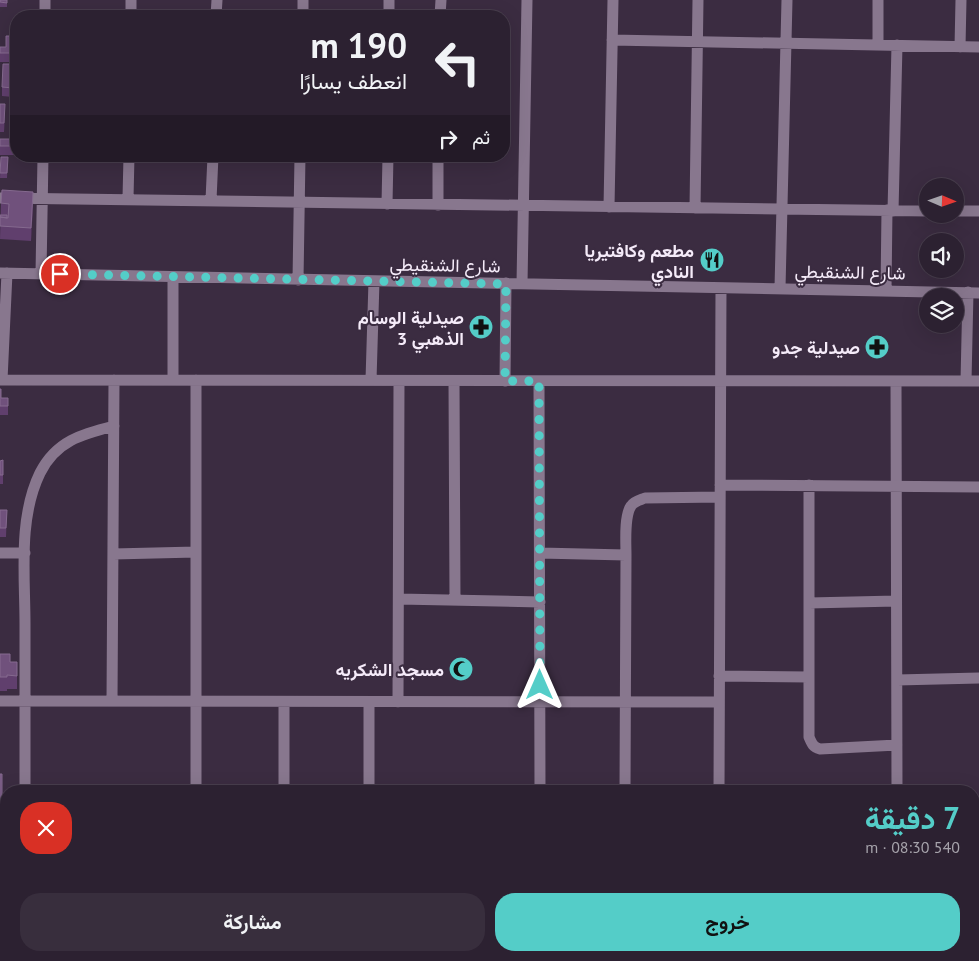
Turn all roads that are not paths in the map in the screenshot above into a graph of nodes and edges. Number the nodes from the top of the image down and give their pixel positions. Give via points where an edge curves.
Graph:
1 (526, 0) edge
2 (613, 0) edge
3 (698, 0) edge
4 (787, 0) edge
5 (878, 0) edge
6 (960, 0) edge
7 (612, 40) junction
8 (698, 41) junction
9 (786, 43) junction
10 (878, 45) junction
11 (897, 45) junction
12 (960, 47) junction
13 (979, 47) edge
14 (43, 162) edge
15 (129, 162) edge
16 (213, 162) edge
17 (300, 162) edge
18 (388, 162) edge
19 (438, 162) edge
20 (0, 198) edge
21 (42, 198) junction
22 (128, 198) junction
23 (211, 200) junction
24 (300, 203) junction
25 (387, 204) junction
26 (438, 205) junction
27 (523, 206) junction
28 (610, 207) junction
29 (695, 208) junction
30 (783, 210) junction
31 (890, 211) junction
32 (919, 211) edge
33 (964, 211) edge
34 (979, 211) edge
35 (3, 273) edge
36 (41, 274) junction
37 (173, 278) junction
38 (298, 280) junction
39 (374, 281) junction
40 (506, 284) junction
41 (522, 284) junction
42 (721, 288) junction
43 (780, 288) junction
44 (886, 291) junction
45 (974, 292) edge
46 (1, 380) edge
47 (114, 380) junction
48 (173, 380) junction
49 (196, 380) junction
50 (371, 380) junction
51 (399, 381) junction
52 (454, 381) junction
53 (505, 381) junction
54 (539, 381) junction
55 (720, 381) junction
56 (896, 381) junction
57 (966, 381) junction
58 (979, 381) edge
59 (114, 426) junction
60 (720, 485) junction
61 (809, 486) junction
62 (896, 486) junction
63 (979, 487) edge
64 (720, 497) junction
65 (25, 552) junction
66 (196, 552) junction
67 (0, 553) edge
68 (540, 553) junction
69 (113, 554) junction
70 (626, 555) junction
71 (398, 599) junction
72 (455, 600) junction
73 (540, 602) junction
74 (896, 602) junction
75 (809, 603) junction
76 (719, 676) junction
77 (809, 677) junction
78 (979, 678) edge
79 (897, 680) junction
80 (0, 701) edge
81 (25, 701) junction
82 (112, 701) junction
83 (196, 702) junction
84 (284, 702) junction
85 (369, 702) junction
86 (398, 702) junction
87 (540, 702) junction
88 (625, 702) junction
89 (719, 702) junction
90 (897, 745) junction
91 (25, 785) edge
92 (196, 785) edge
93 (284, 785) edge
94 (369, 785) edge
95 (540, 785) edge
96 (625, 785) edge
97 (719, 785) edge
98 (897, 785) edge

1 - 27 street
2 - 7 street
3 - 8 street
4 - 9 street
5 - 10 street
6 - 12 street
7 - 8 street
7 - 28 street
8 - 9 street
8 - 29 street
9 - 10 street
9 - 30 street
10 - 11 street
11 - 12 street
11 - 31 street
12 - 13 street
14 - 21 street
15 - 22 street
16 - 23 street
17 - 24 street
18 - 25 street
19 - 26 street
20 - 21 street
21 - 22 street
21 - 36 street
22 - 23 street
23 - 24 street
24 - 25 street
24 - 38 street
25 - 26 street
26 - 27 street
27 - 28 street
27 - 41 street
28 - 29 street
29 - 30 street
30 - 31 street
30 - 43 street
31 - 32 street
31 - 44 street
33 - 34 street
35 - 36 street, شارع الشنقيطي
35 - 46 street
36 - 37 street, شارع الشنقيطي
37 - 38 street, شارع الشنقيطي
37 - 48 street
38 - 39 street, شارع الشنقيطي
39 - 40 street, شارع الشنقيطي
39 - 50 street
40 - 41 street, شارع الشنقيطي
40 - 53 street
41 - 42 street, شارع الشنقيطي
42 - 43 street, شارع الشنقيطي
42 - 55 street
43 - 44 street, شارع الشنقيطي
44 - 45 street, شارع الشنقيطي
45 - 57 street
46 - 47 street
47 - 48 street
47 - 59 street
48 - 49 street
49 - 50 street
49 - 66 street
50 - 51 street
51 - 52 street
51 - 71 street
52 - 53 street
52 - 72 street
53 - 54 street
54 - 55 street
54 - 68 street
55 - 56 street
55 - 60 street
56 - 57 street
56 - 62 street
57 - 58 street
59 - 65 street via 66,442 40,472 28,505
59 - 69 street
60 - 61 street
60 - 64 street
61 - 62 street
61 - 75 street
62 - 63 street
62 - 74 street
64 - 70 street via 645,498 636,501 630,506 627,516
64 - 76 street
65 - 67 street
65 - 81 street
66 - 69 street
66 - 83 street
68 - 70 street
68 - 73 street
69 - 82 street
70 - 88 street
71 - 72 street
71 - 86 street
72 - 73 street
73 - 87 street
74 - 75 street
74 - 79 street
75 - 77 street
76 - 77 street
76 - 89 street
77 - 90 street via 810,737 814,747
78 - 79 street
79 - 90 street
80 - 81 street
81 - 82 street
81 - 91 street
82 - 83 street
83 - 84 street
83 - 92 street
84 - 85 street
84 - 93 street
85 - 86 street
85 - 94 street
86 - 87 street
87 - 88 street
87 - 95 street
88 - 89 street
88 - 96 street
89 - 97 street
90 - 98 street

